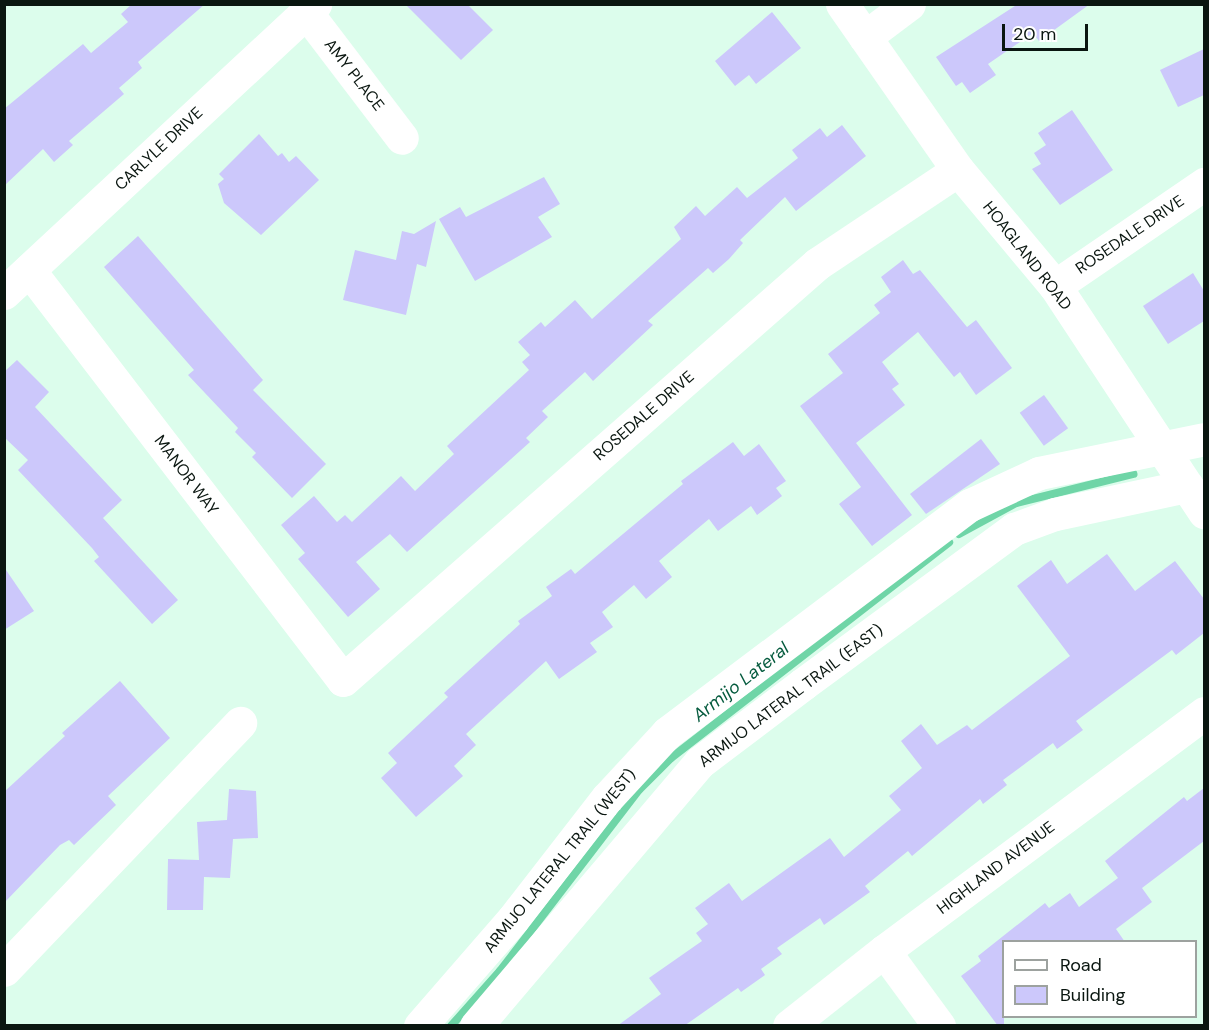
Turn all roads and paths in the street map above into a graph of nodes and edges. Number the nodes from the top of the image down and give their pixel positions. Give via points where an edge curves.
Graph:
1 (842, 4) edge
2 (909, 4) edge
3 (310, 8) edge
4 (865, 37) junction
5 (402, 138) dead end
6 (958, 170) junction
7 (1204, 184) edge
8 (29, 270) junction
9 (1055, 286) junction
10 (4, 293) edge
11 (1204, 439) edge
12 (1163, 449) junction
13 (1196, 499) edge
14 (343, 680) joint
15 (1204, 713) edge
16 (240, 723) dead end
17 (884, 951) junction
18 (4, 970) edge
19 (420, 1026) edge
20 (476, 1026) edge
21 (789, 1026) edge
22 (939, 1026) edge

1 - 4 street, HOAGLAND ROAD
2 - 4 street
3 - 5 street, AMY PLACE
3 - 8 street, CARLYLE DRIVE
4 - 6 street, HOAGLAND ROAD
6 - 9 street, HOAGLAND ROAD
6 - 14 street, ROSEDALE DRIVE via 817,264
7 - 9 street, ROSEDALE DRIVE
8 - 10 street, CARLYLE DRIVE
8 - 14 street, MANOR WAY
9 - 12 street, HOAGLAND ROAD
11 - 12 street, ARMIJO LATERAL TRAIL (WEST)
12 - 13 street, HOAGLAND ROAD
12 - 19 street, ARMIJO LATERAL TRAIL (WEST) via 1039,472 970,505 667,733 607,798 513,919
13 - 20 street, ARMIJO LATERAL TRAIL (EAST) via 1055,514 1014,529 700,762
15 - 17 street, HIGHLAND AVENUE
16 - 18 street
17 - 21 street, HIGHLAND AVENUE
17 - 22 street

